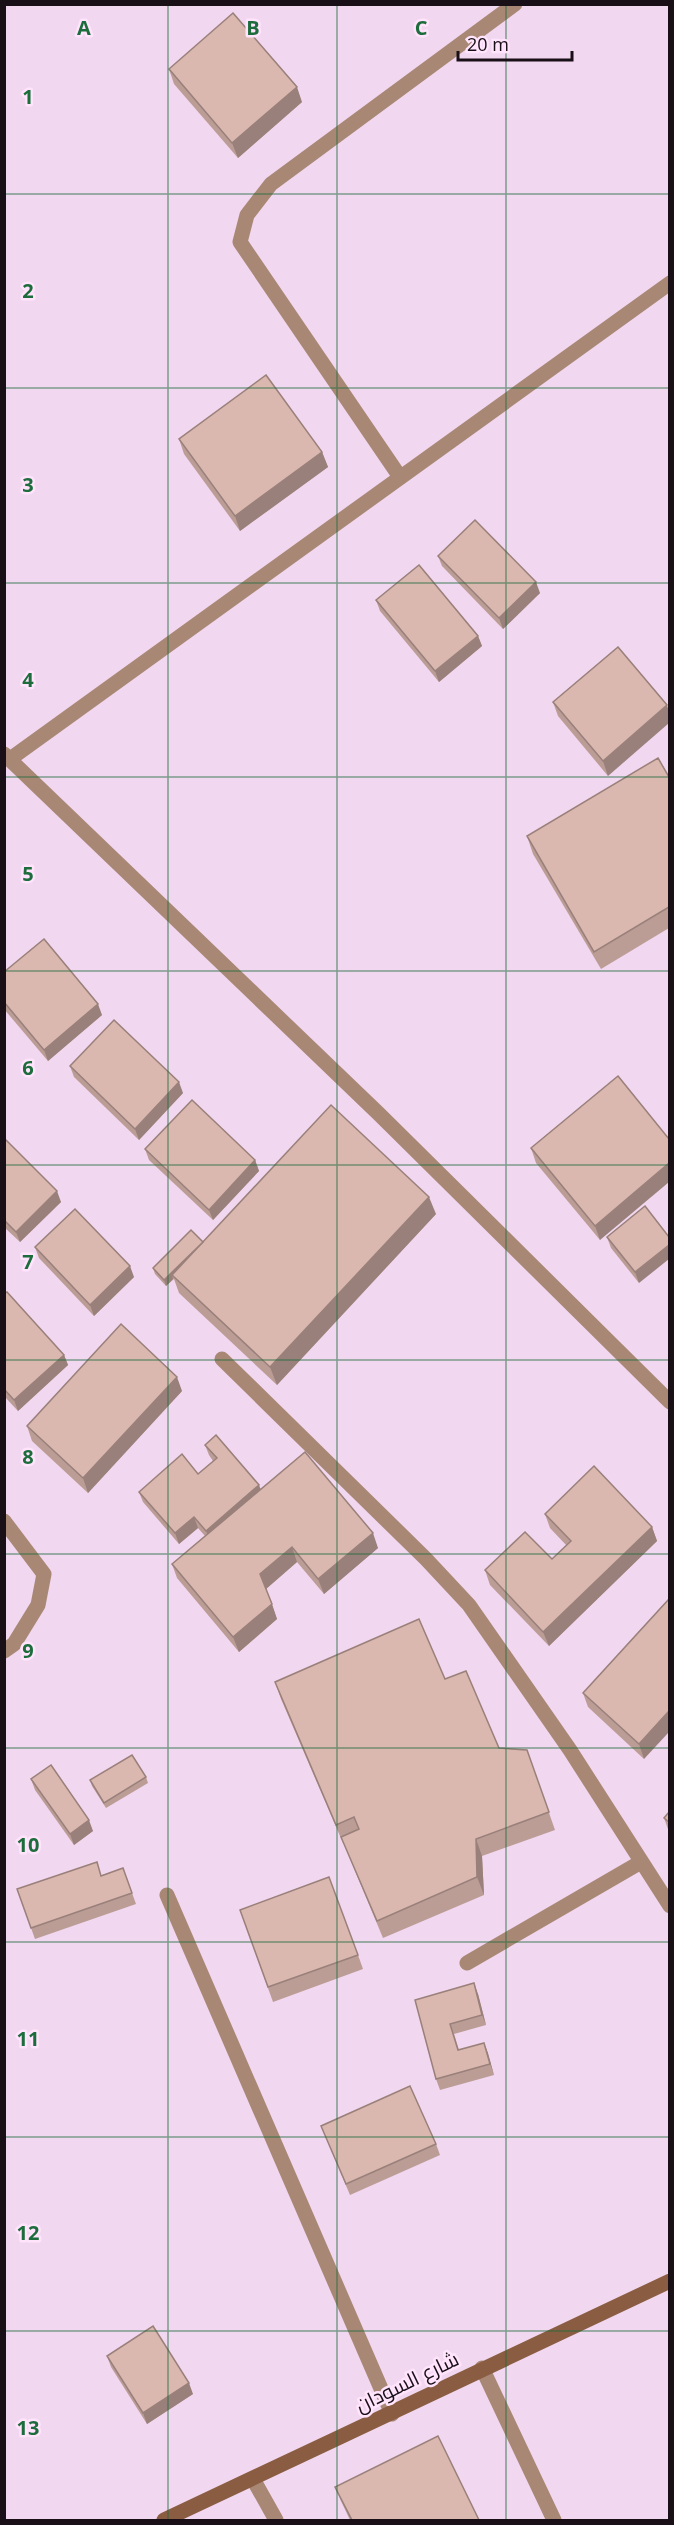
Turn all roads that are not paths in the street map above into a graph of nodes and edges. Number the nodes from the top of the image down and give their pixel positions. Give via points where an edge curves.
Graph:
1 (515, 4) edge
2 (669, 283) edge
3 (400, 477) junction
4 (7, 756) edge
5 (222, 1359) dead end
6 (669, 1402) edge
7 (4, 1521) edge
8 (4, 1651) edge
9 (641, 1862) junction
10 (167, 1895) dead end
11 (669, 1906) edge
12 (467, 1963) dead end
13 (669, 2281) edge
14 (482, 2368) junction
15 (392, 2414) junction
16 (253, 2479) junction
17 (164, 2520) edge
18 (276, 2520) edge
19 (554, 2520) edge

1 - 3 street via 271,184 247,215 240,242
2 - 3 street
3 - 4 street
4 - 6 street via 379,1114
5 - 9 street via 469,1605 570,1750
7 - 8 street via 44,1575 38,1605 14,1644
9 - 11 street
9 - 12 street
10 - 15 street
13 - 14 main road, شارع السودان
14 - 15 main road, شارع السودان
14 - 19 street
15 - 16 main road, شارع السودان
16 - 17 main road, شارع السودان
16 - 18 street

